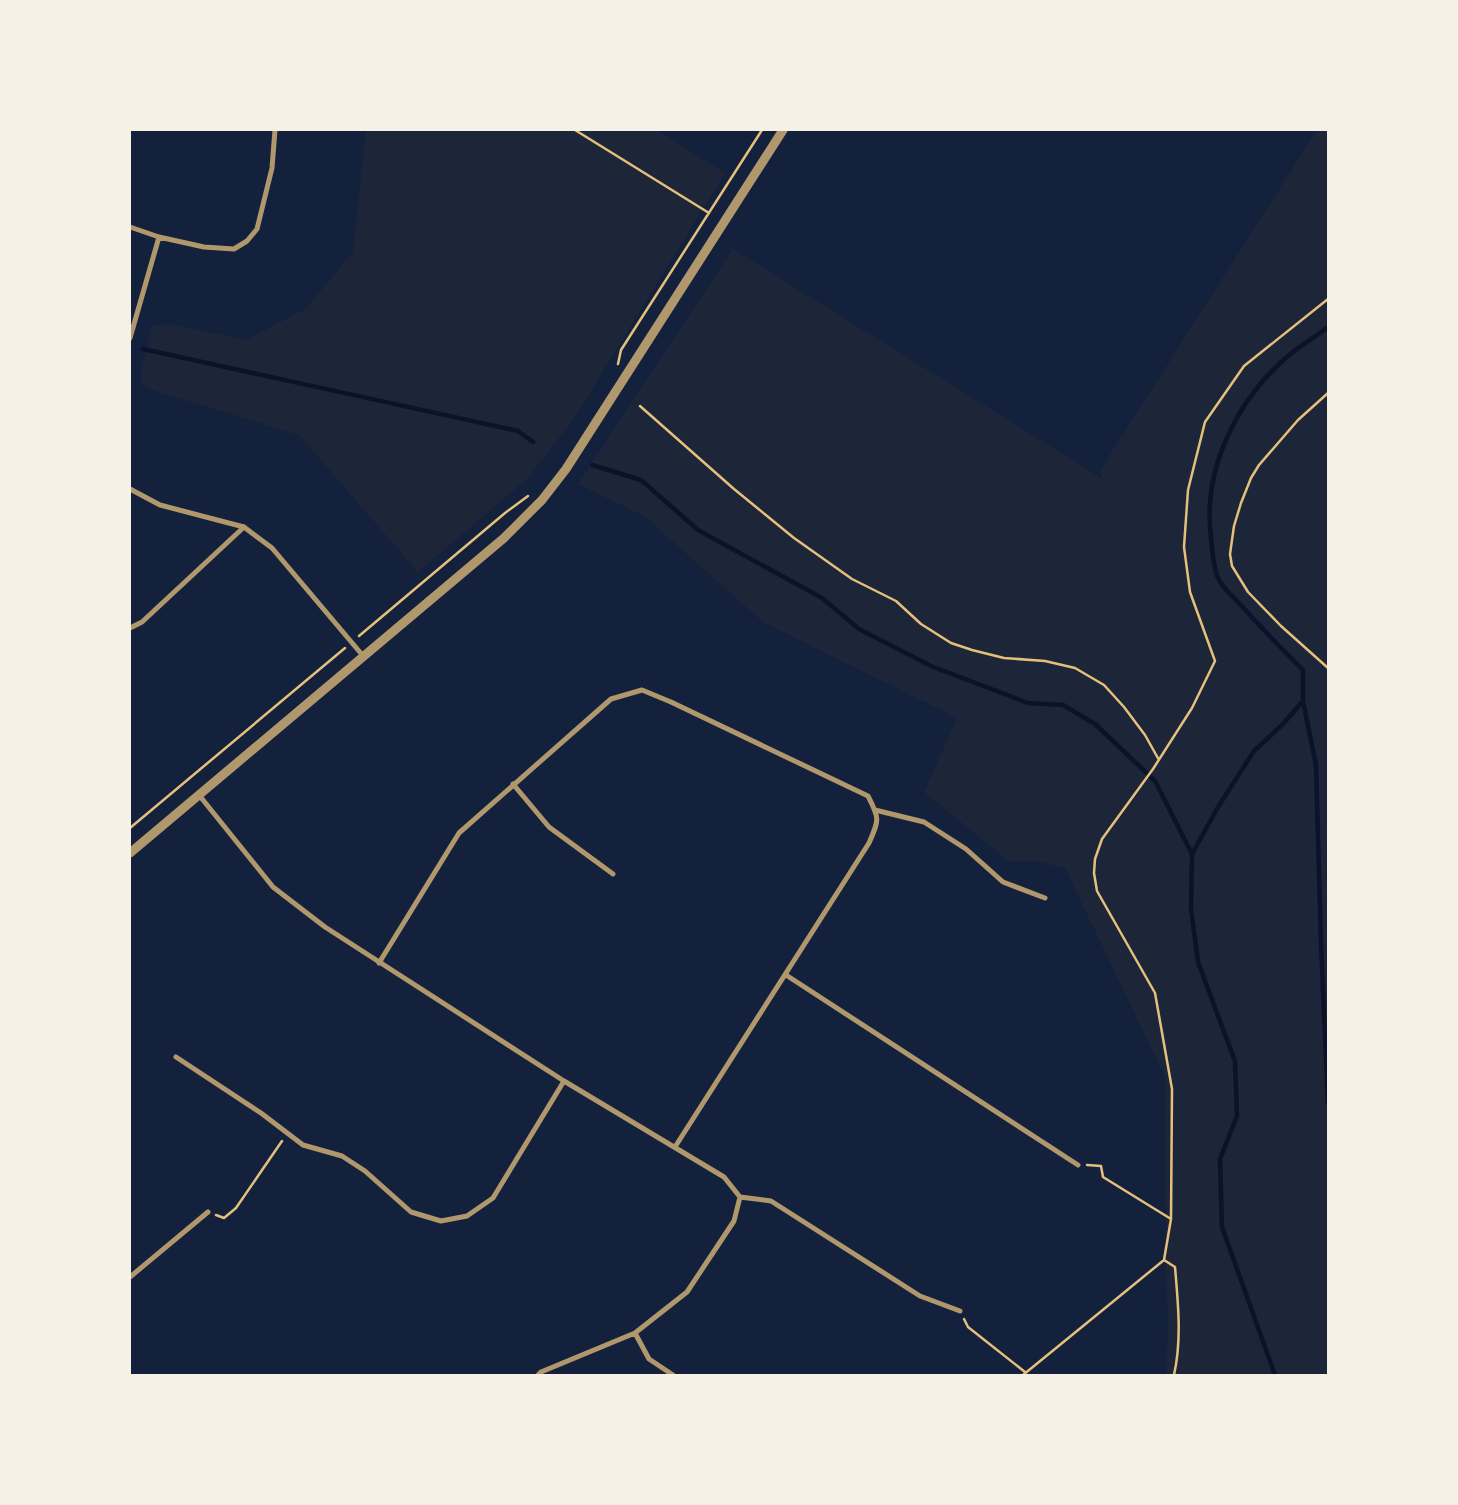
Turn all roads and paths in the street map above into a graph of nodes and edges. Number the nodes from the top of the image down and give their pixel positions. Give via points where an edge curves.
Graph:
1 (275, 130) edge
2 (576, 130) edge
3 (762, 130) edge
4 (783, 130) edge
5 (709, 213) junction
6 (130, 228) edge
7 (159, 237) junction
8 (1328, 298) edge
9 (130, 338) edge
10 (618, 368) dead end
11 (1328, 393) edge
12 (640, 406) dead end
13 (130, 489) edge
14 (535, 491) dead end
15 (244, 527) junction
16 (130, 628) edge
17 (351, 643) junction
18 (364, 658) junction
19 (1328, 668) edge
20 (1159, 760) junction
21 (513, 784) junction
22 (199, 795) junction
23 (875, 810) junction
24 (130, 828) edge
25 (130, 853) edge
26 (613, 874) dead end
27 (1045, 898) dead end
28 (379, 963) junction
29 (786, 975) junction
30 (176, 1057) dead end
31 (564, 1081) junction
32 (288, 1133) junction
33 (675, 1147) junction
34 (1078, 1165) joint
35 (740, 1197) junction
36 (208, 1212) joint
37 (1171, 1219) junction
38 (1164, 1260) junction
39 (130, 1277) edge
40 (960, 1311) joint
41 (635, 1333) junction
42 (1024, 1374) edge
43 (538, 1375) edge
44 (674, 1375) edge
45 (1174, 1375) edge

1 - 7 street via 272,168 257,229 246,241 234,249 204,247
2 - 5 path
3 - 5 path
4 - 18 street via 566,469 542,500 504,538
5 - 10 path via 622,350
6 - 7 street
7 - 9 street
8 - 20 path via 1244,366 1206,422 1188,490 1184,547 1190,592 1215,661 1192,708
11 - 19 path via 1298,420 1251,478 1234,526 1230,554 1232,566 1248,592
12 - 20 path via 794,538 852,579 896,601 921,624 951,643 1004,658 1045,661 1075,668 1104,685 1145,735
13 - 15 street via 160,505
14 - 17 path
15 - 16 street via 142,622
15 - 17 street via 272,548
17 - 18 street
17 - 24 path
18 - 22 street
20 - 37 path via 1102,839 1094,873 1097,891 1155,993 1172,1089
21 - 23 street via 611,699 642,690 868,796
21 - 26 street via 549,827
21 - 28 street via 459,833
22 - 25 street
22 - 28 street via 273,887
23 - 27 street via 924,822 966,850 1004,882
23 - 29 street via 878,824 869,843
28 - 31 street
29 - 33 street
29 - 34 street
30 - 32 street
31 - 32 street via 493,1198 467,1216 441,1221 410,1212 365,1171 342,1156 303,1145
31 - 33 street
32 - 36 path via 236,1208 224,1218
33 - 35 street via 724,1177
34 - 37 path via 1101,1166 1104,1177
35 - 40 street via 771,1201 920,1296
35 - 41 street via 734,1221 687,1292
36 - 39 street
37 - 38 path
38 - 42 path
38 - 45 path via 1175,1267 1180,1318
40 - 42 path via 968,1327
41 - 43 street
41 - 44 street via 649,1359

